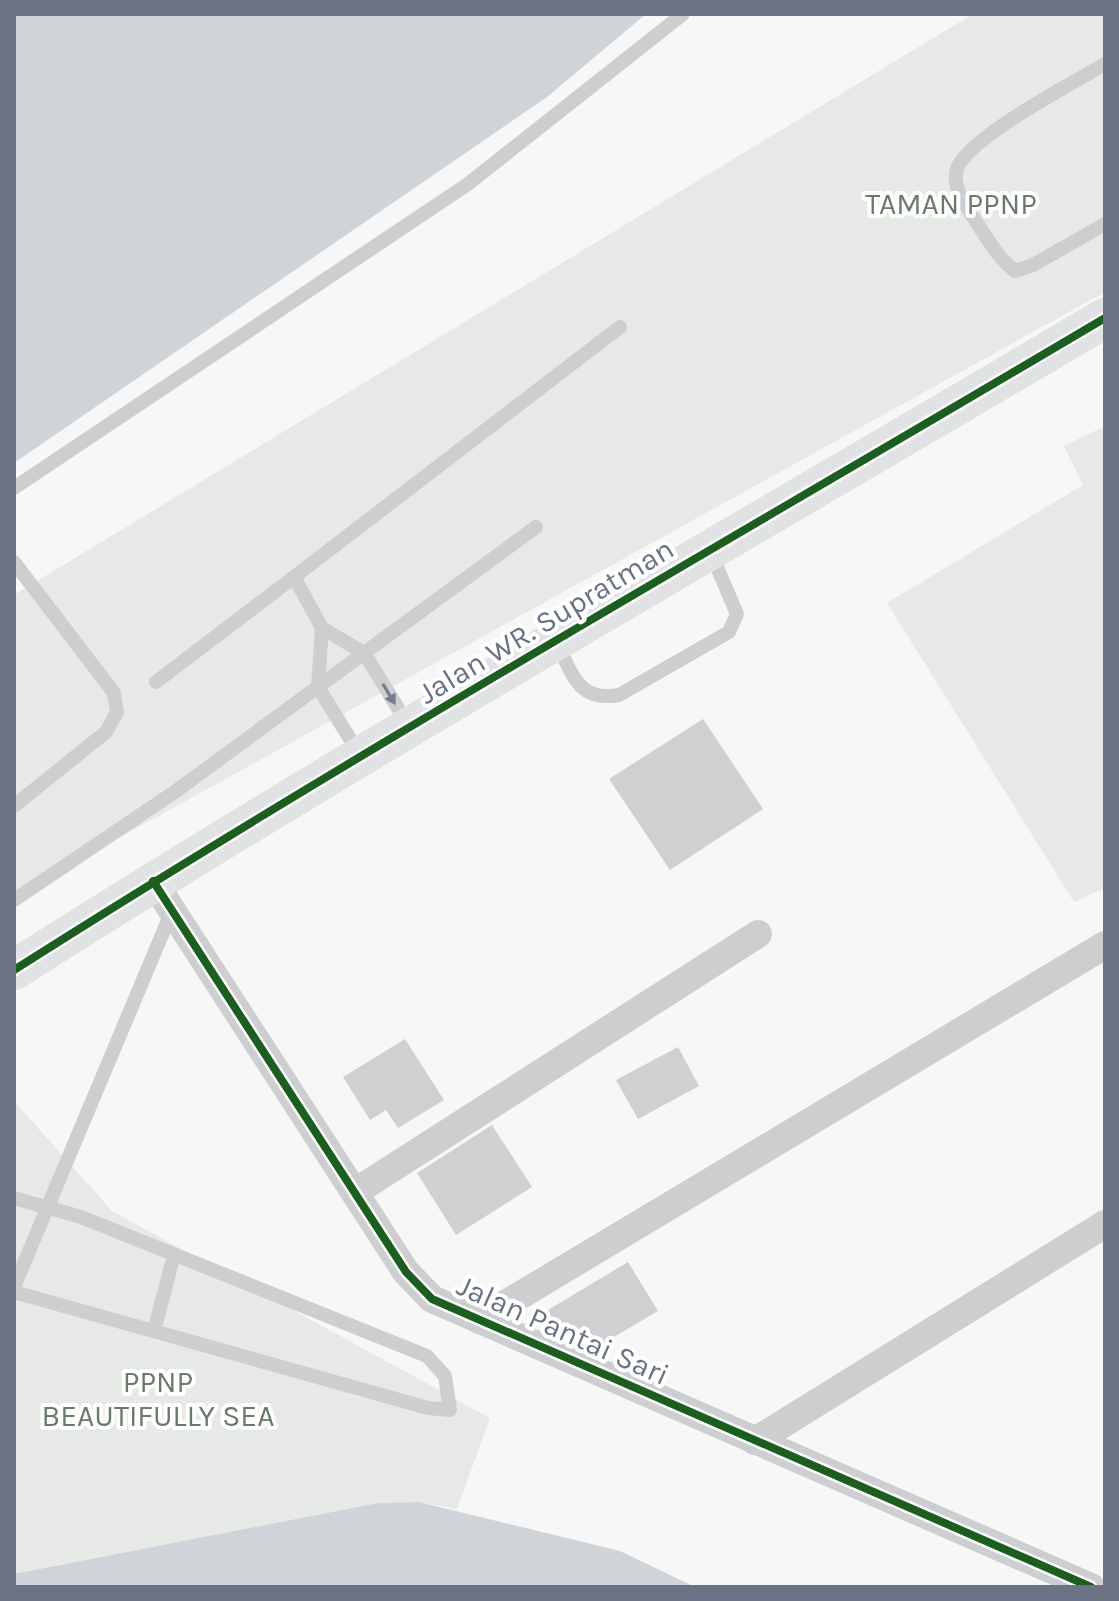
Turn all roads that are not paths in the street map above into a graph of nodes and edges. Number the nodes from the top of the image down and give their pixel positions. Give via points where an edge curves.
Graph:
1 (683, 14) edge
2 (1105, 64) edge
3 (1105, 224) edge
4 (1105, 318) edge
5 (620, 327) dead end
6 (14, 488) edge
7 (536, 527) dead end
8 (710, 552) junction
9 (14, 562) edge
10 (294, 577) junction
11 (322, 628) junction
12 (556, 641) junction
13 (364, 653) junction
14 (156, 682) dead end
15 (318, 687) junction
16 (411, 729) junction
17 (362, 758) junction
18 (14, 806) edge
19 (163, 896) junction
20 (14, 900) edge
21 (758, 934) dead end
22 (1105, 945) edge
23 (14, 970) edge
24 (355, 1192) junction
25 (14, 1198) edge
26 (49, 1208) junction
27 (1105, 1224) edge
28 (174, 1255) junction
29 (14, 1289) edge
30 (479, 1320) junction
31 (154, 1331) junction
32 (755, 1441) junction
33 (1091, 1587) edge

1 - 6 lane via 468,184
2 - 3 lane via 985,136 960,162 956,174 960,196 1000,259 1015,271
4 - 8 street, Jalan WR. Supratman
5 - 10 lane
7 - 13 lane
8 - 12 street, Jalan WR. Supratman
8 - 12 lane via 737,614 729,632 619,695 601,698 580,689
9 - 18 lane via 114,693 117,712 106,732
10 - 11 lane
10 - 14 lane
11 - 13 lane
11 - 15 lane
12 - 16 street, Jalan WR. Supratman
13 - 15 lane
13 -> 16 lane
15 - 17 lane
15 - 20 lane
16 - 17 street, Jalan WR. Supratman
17 - 19 street, Jalan WR. Supratman
19 - 23 street, Jalan WR. Supratman
19 - 24 street, Jalan Pantai Sari
19 - 26 lane
21 - 24 street
22 - 30 street
24 - 30 street, Jalan Pantai Sari via 406,1272 432,1299
25 - 26 lane
26 - 28 lane
26 - 29 lane
27 - 32 street
28 - 31 lane
28 - 31 lane via 427,1356 445,1376 450,1410
29 - 31 lane
30 - 32 street, Jalan Pantai Sari
32 - 33 street, Jalan Pantai Sari

